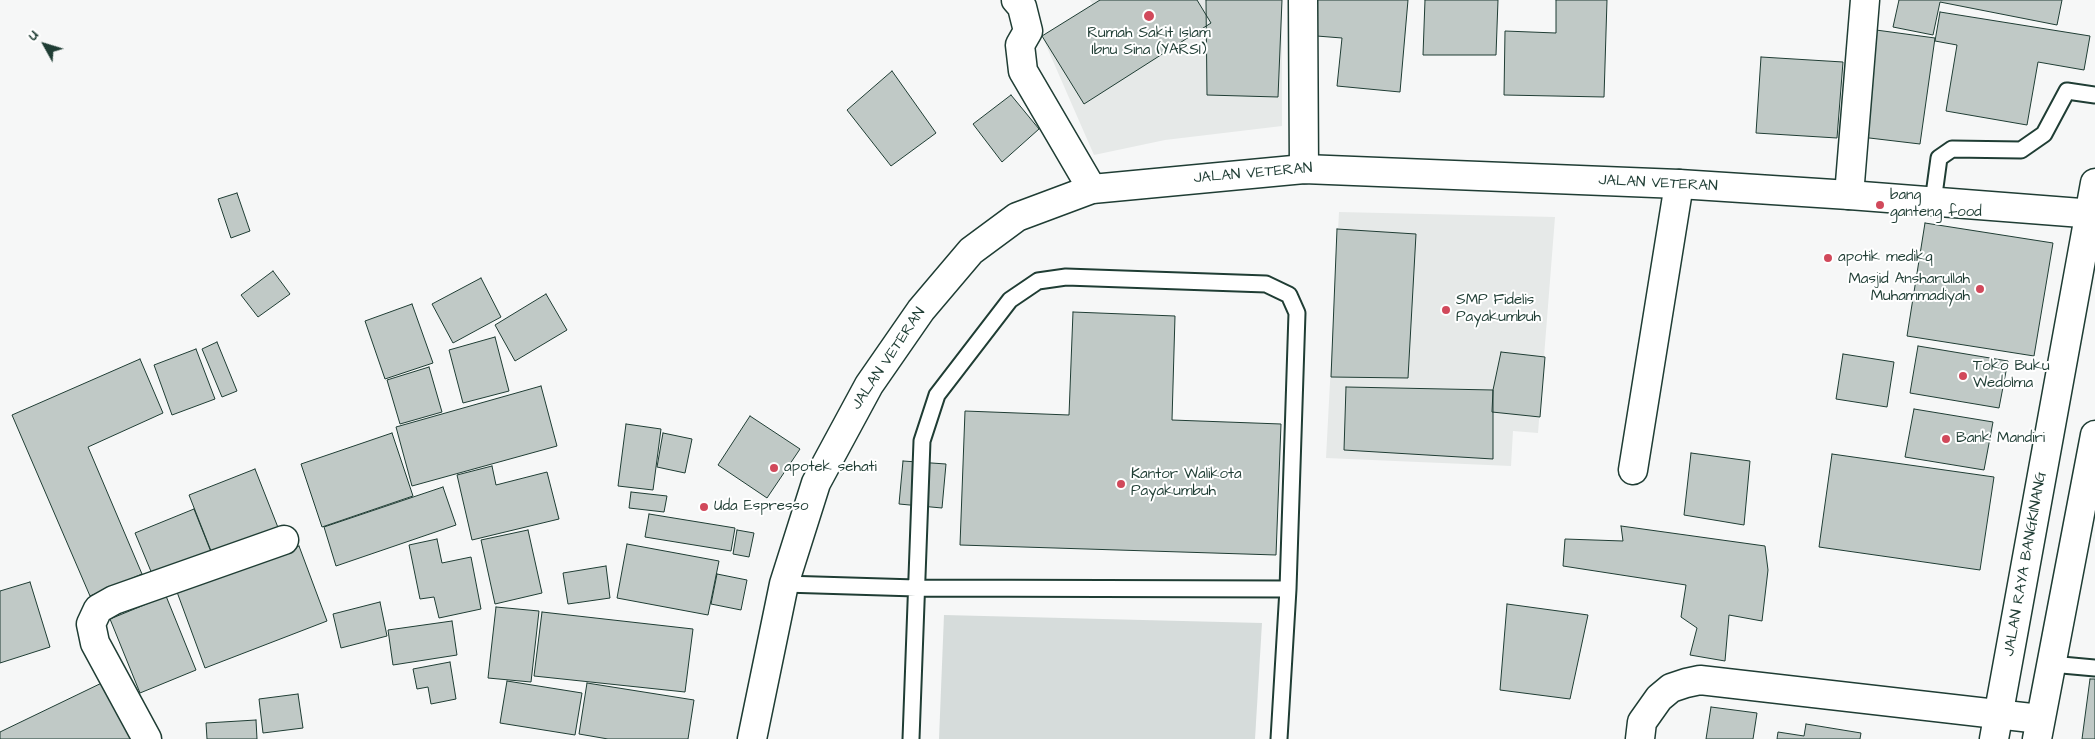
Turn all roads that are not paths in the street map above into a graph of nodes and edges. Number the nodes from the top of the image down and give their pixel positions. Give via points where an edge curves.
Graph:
1 (1016, 0) edge
2 (1303, 0) edge
3 (1865, 0) edge
4 (2095, 95) edge
5 (1304, 168) junction
6 (2095, 183) edge
7 (1679, 184) junction
8 (1092, 189) junction
9 (1849, 194) junction
10 (1933, 202) junction
11 (2092, 214) edge
12 (2095, 435) edge
13 (1633, 470) dead end
14 (284, 540) dead end
15 (784, 584) junction
16 (916, 588) junction
17 (1288, 589) junction
18 (2051, 664) junction
19 (2095, 668) edge
20 (1996, 727) edge
21 (2038, 729) edge
22 (147, 739) edge
23 (752, 739) edge
24 (911, 739) edge
25 (1279, 739) edge
26 (1640, 739) edge

1 - 8 main road via 1022,7 1028,31 1020,45 1023,71
2 - 5 main road
3 - 9 main road
4 - 10 lane via 2068,91 2044,134 2021,150 1952,150 1939,158
5 - 7 main road, JALAN VETERAN
5 - 8 main road, JALAN VETERAN
6 - 11 main road, JALAN RAYA BANGKINANG
7 - 9 main road, JALAN VETERAN
7 - 13 main road
8 - 15 main road, JALAN VETERAN via 1017,218 972,251 920,310 869,384 816,483
9 - 10 main road, JALAN VETERAN
10 - 11 main road, JALAN VETERAN
11 - 20 main road, JALAN RAYA BANGKINANG
12 - 18 main road
14 - 22 main road via 114,600 98,609 92,624 95,643
15 - 16 lane
15 - 23 main road, JALAN VETERAN
16 - 17 lane
16 - 17 lane via 922,441 937,395 1010,300 1038,281 1066,276 1266,284 1289,295 1297,313
16 - 24 lane
17 - 25 lane
18 - 19 lane
18 - 21 main road
20 - 21 main road
20 - 26 main road via 1700,680 1671,688 1659,698 1642,722

